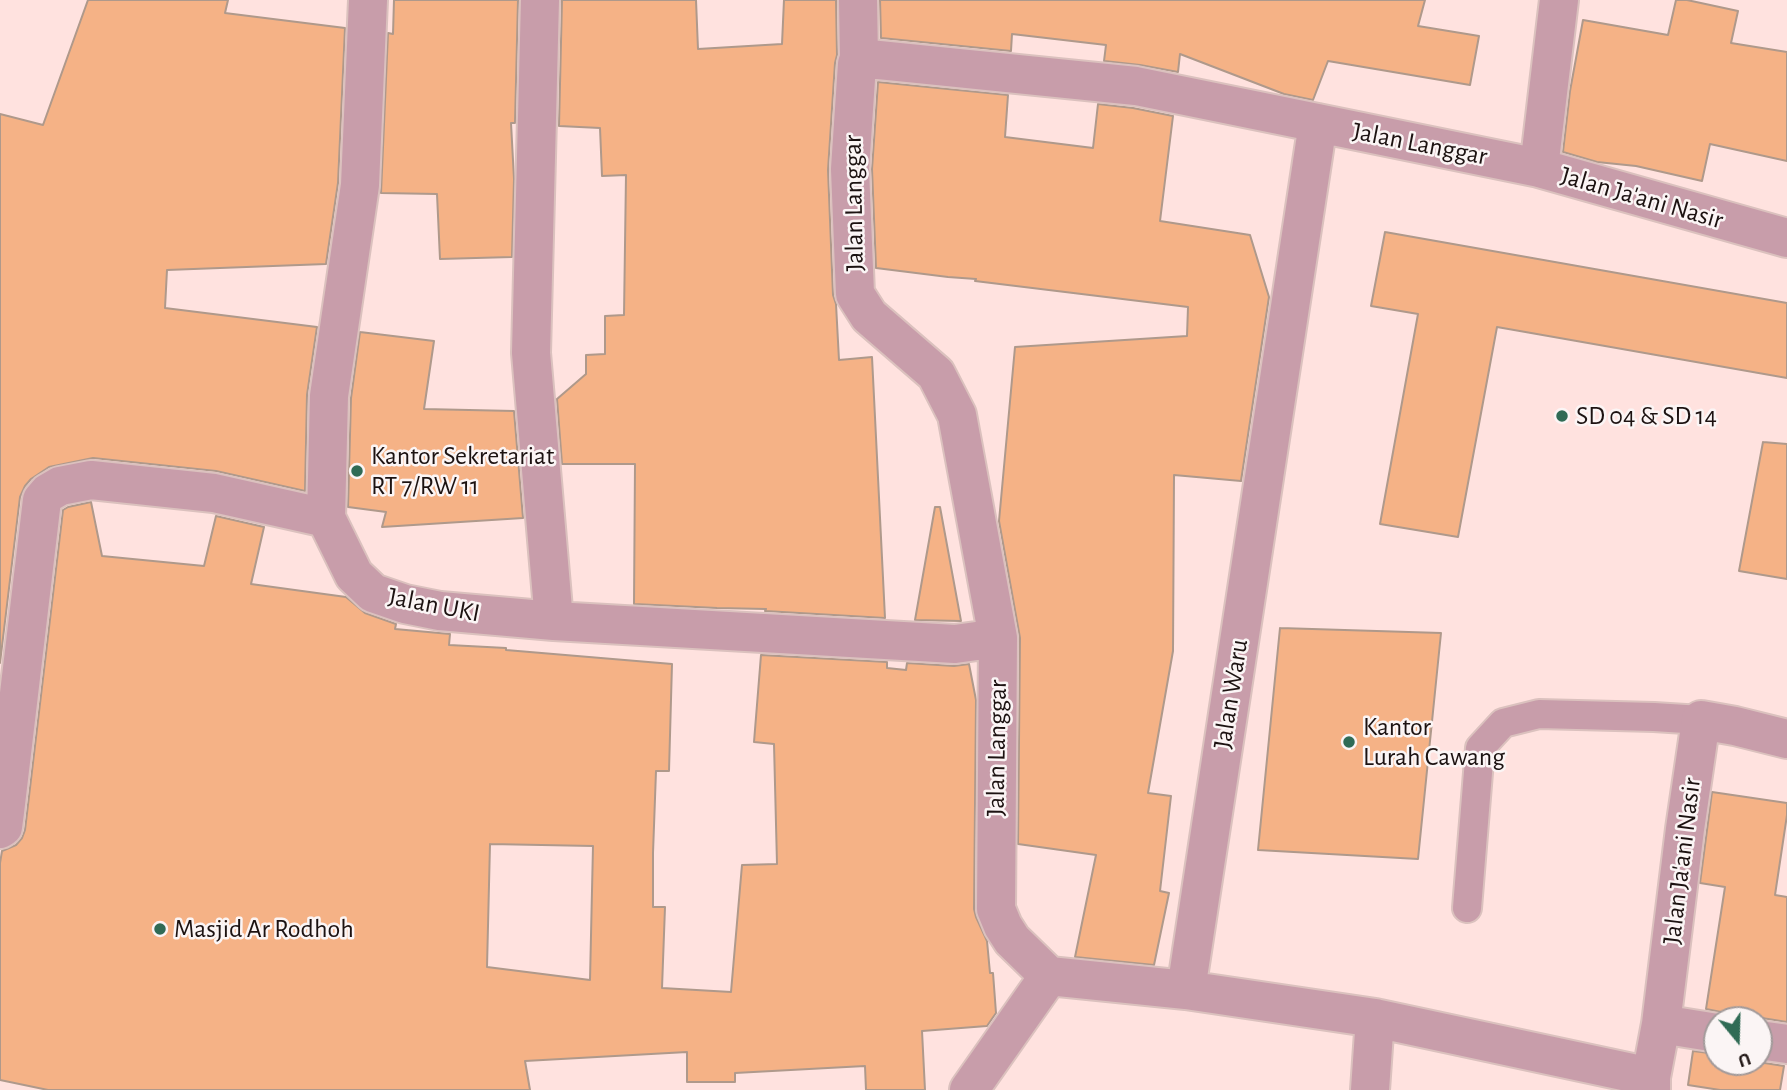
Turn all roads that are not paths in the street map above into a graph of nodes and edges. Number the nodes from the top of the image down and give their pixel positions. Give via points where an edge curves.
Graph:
1 (368, 0) edge
2 (540, 0) edge
3 (858, 0) edge
4 (1559, 0) edge
5 (859, 58) junction
6 (1318, 123) junction
7 (1539, 169) junction
8 (1787, 238) edge
9 (326, 518) junction
10 (554, 621) junction
11 (998, 638) junction
12 (1701, 720) junction
13 (1787, 739) edge
14 (0, 829) edge
15 (1467, 908) dead end
16 (1049, 976) junction
17 (1186, 990) junction
18 (1375, 1018) junction
19 (1661, 1024) junction
20 (1703, 1031) edge
21 (1651, 1084) edge
22 (969, 1090) edge
23 (1370, 1090) edge

1 - 9 street via 360,185 329,396
2 - 10 street via 531,353
3 - 5 street
4 - 7 street, Jalan Ja'ani Nasir
5 - 6 street, Jalan Langgar via 1136,86
5 - 11 street, Jalan Langgar via 850,169 855,294 869,316 936,374 957,415
6 - 7 street, Jalan Langgar
6 - 17 street, Jalan Waru
7 - 8 street, Jalan Ja'ani Nasir
9 - 10 street, Jalan UKI via 354,575 373,593 440,611
9 - 14 street via 214,493 92,480 48,493 42,500
10 - 11 street, Jalan UKI via 955,644
11 - 16 street, Jalan Langgar via 996,909 1012,940
12 - 13 street
12 - 15 lane via 1539,714 1503,723 1480,748
12 - 19 street, Jalan Ja'ani Nasir
16 - 17 street
16 - 22 street
17 - 18 street
18 - 21 street
18 - 23 street
19 - 20 street
19 - 21 street, Jalan Ja'ani Nasir

